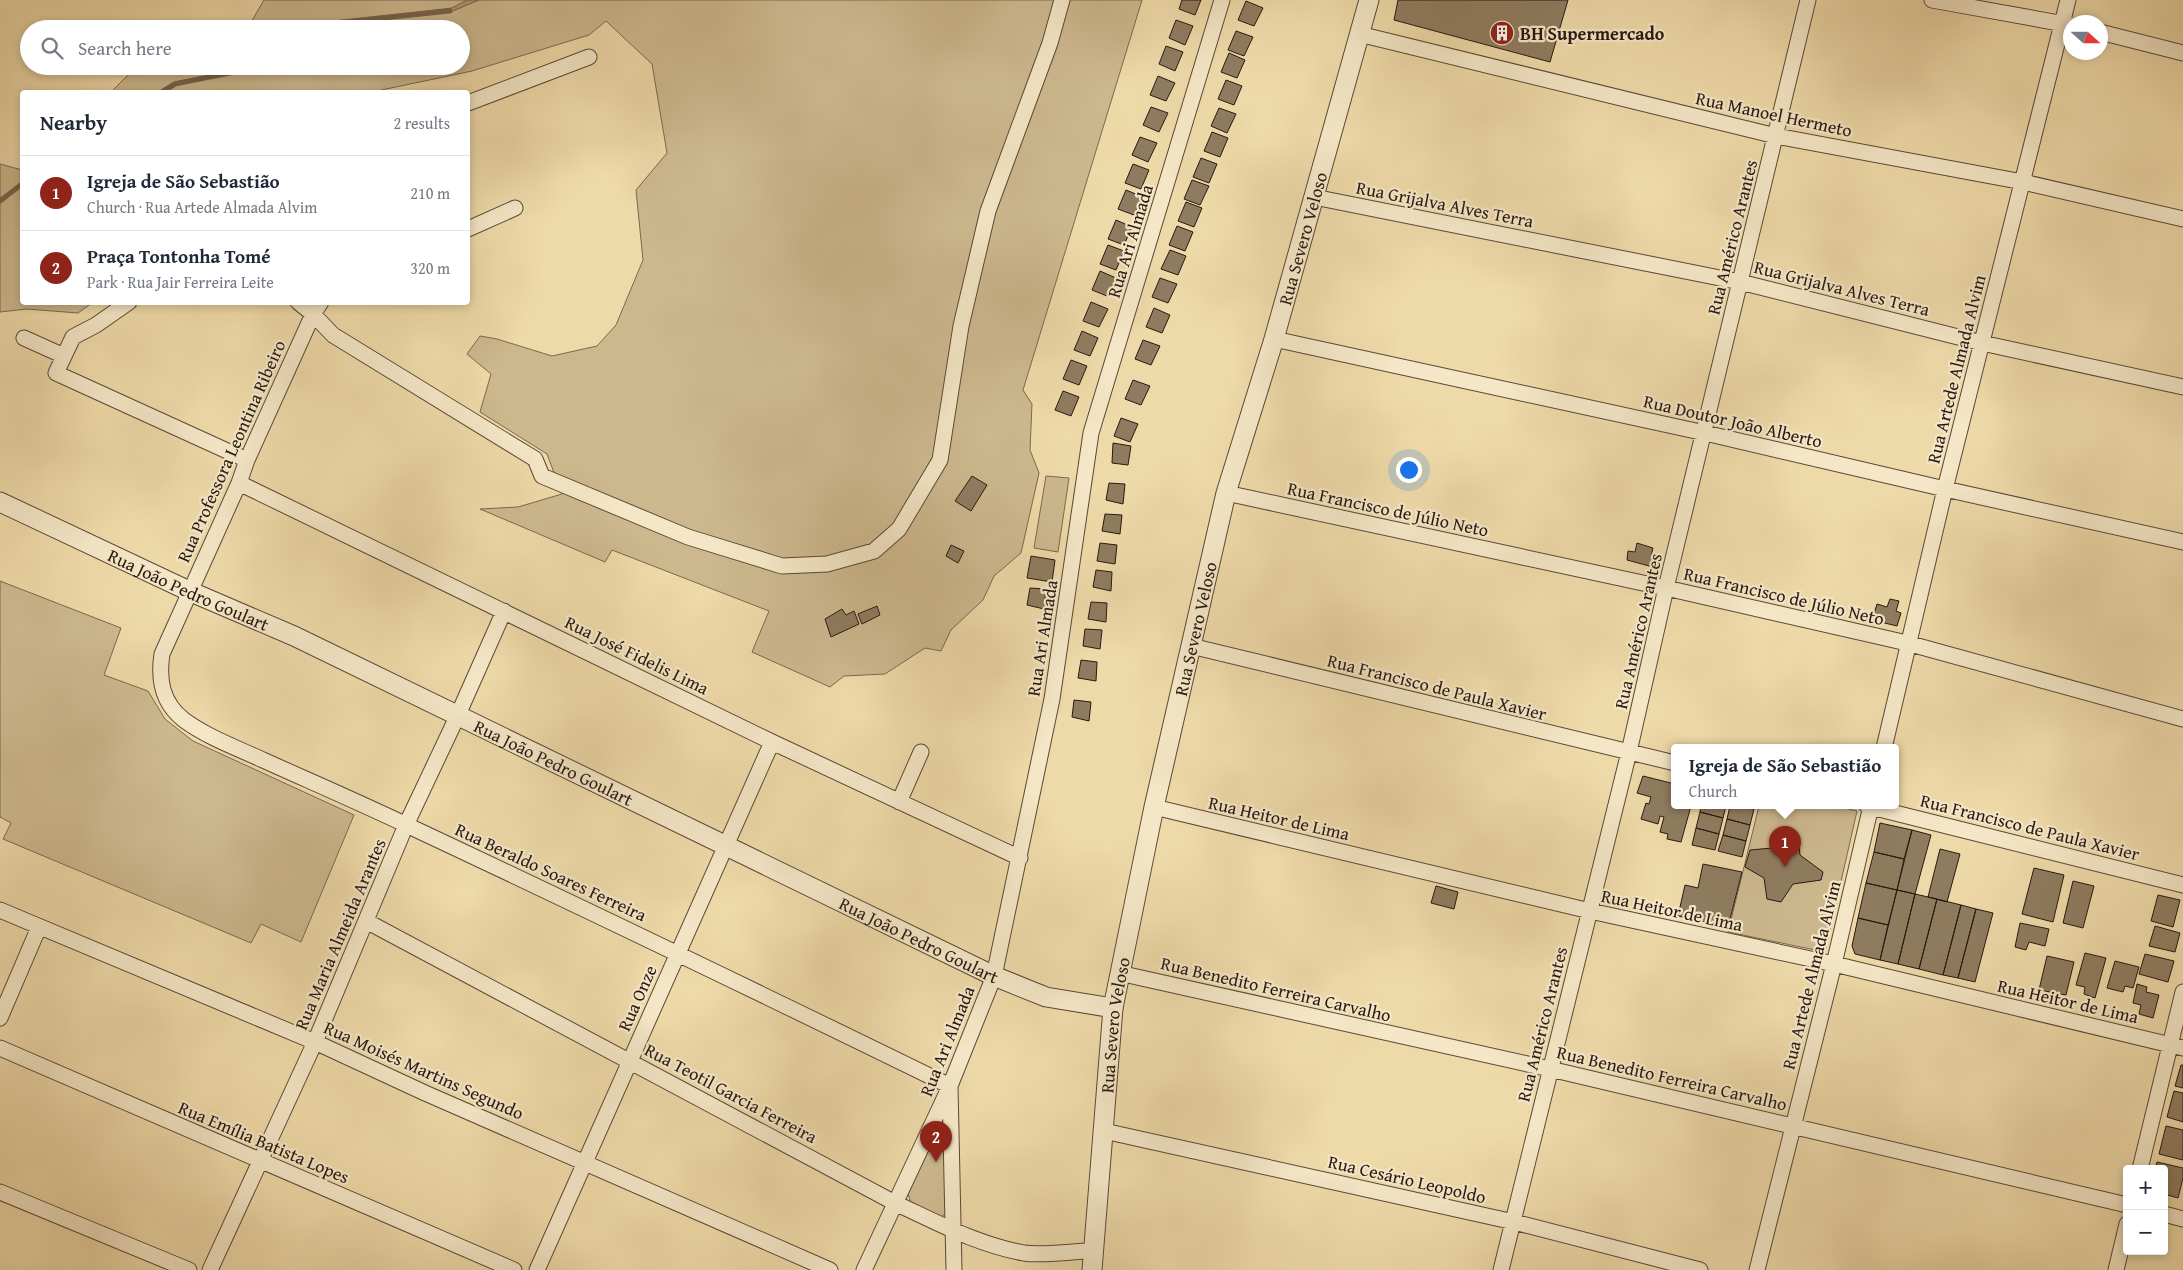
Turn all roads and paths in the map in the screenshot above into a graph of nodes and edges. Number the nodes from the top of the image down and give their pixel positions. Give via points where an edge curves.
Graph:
1 (1062, 0) edge
2 (1222, 0) edge
3 (1370, 0) edge
4 (1808, 0) edge
5 (1932, 0) edge
6 (2068, 0) edge
7 (2067, 15) edge
8 (2063, 23) edge
9 (1359, 34) junction
10 (2108, 34) edge
11 (2063, 35) edge
12 (2183, 53) edge
13 (589, 56) dead end
14 (470, 101) edge
15 (1776, 136) junction
16 (2023, 182) junction
17 (1314, 197) junction
18 (515, 208) dead end
19 (2183, 219) edge
20 (470, 228) edge
21 (1740, 282) junction
22 (125, 305) edge
23 (317, 308) edge
24 (24, 338) dead end
25 (1274, 340) junction
26 (1982, 343) junction
27 (64, 356) junction
28 (2183, 387) edge
29 (1705, 433) junction
30 (247, 460) junction
31 (239, 483) junction
32 (1945, 489) junction
33 (1226, 493) junction
34 (0, 502) edge
35 (2183, 542) edge
36 (1666, 588) junction
37 (189, 591) junction
38 (504, 611) junction
39 (1907, 644) junction
40 (1191, 646) junction
41 (159, 673) joint
42 (457, 717) junction
43 (2183, 719) edge
44 (772, 742) junction
45 (1885, 744) edge
46 (921, 752) dead end
47 (1629, 752) junction
48 (1671, 762) edge
49 (899, 802) junction
50 (1154, 807) junction
51 (1868, 809) edge
52 (1881, 809) edge
53 (406, 825) junction
54 (725, 846) junction
55 (1020, 858) junction
56 (2183, 885) edge
57 (0, 910) edge
58 (1590, 911) junction
59 (366, 921) junction
60 (39, 927) junction
61 (678, 953) junction
62 (1834, 964) junction
63 (1119, 973) junction
64 (994, 976) junction
65 (2183, 992) edge
66 (1113, 1008) junction
67 (0, 1018) edge
68 (315, 1042) junction
69 (2177, 1046) edge
70 (0, 1048) edge
71 (630, 1060) junction
72 (1550, 1069) junction
73 (950, 1086) junction
74 (1792, 1126) junction
75 (1104, 1131) junction
76 (261, 1162) junction
77 (585, 1162) junction
78 (2141, 1165) edge
79 (0, 1192) edge
80 (895, 1202) junction
81 (2123, 1205) edge
82 (2168, 1215) edge
83 (2183, 1219) edge
84 (1514, 1222) junction
85 (954, 1231) junction
86 (2123, 1241) edge
87 (1092, 1251) junction
88 (189, 1270) edge
89 (210, 1270) edge
90 (514, 1270) edge
91 (537, 1270) edge
92 (830, 1270) edge
93 (864, 1270) edge
94 (954, 1270) edge
95 (1092, 1270) edge
96 (1501, 1270) edge
97 (1700, 1270) edge
98 (1757, 1270) edge
99 (2116, 1270) edge

1 - 23 street via 1050,44 988,211 961,326 940,460 900,528 874,551 827,564 782,566 688,537 542,476 535,459 333,335
2 - 55 street, Rua Ari Almada via 1091,433 1052,699
3 - 9 street, Rua Severo Veloso
4 - 15 street, Rua Américo Arantes
5 - 8 street
6 - 7 street, Rua Artede Almada Alvim
9 - 15 street, Rua Manoel Hermeto
9 - 17 street, Rua Severo Veloso
10 - 12 street
11 - 16 street, Rua Artede Almada Alvim
13 - 14 street
15 - 16 street, Rua Manoel Hermeto
15 - 21 street, Rua Américo Arantes
16 - 19 street, Rua Manoel Hermeto
16 - 26 street, Rua Artede Almada Alvim
17 - 21 street, Rua Grijalva Alves Terra
17 - 25 street, Rua Severo Veloso
18 - 20 street
21 - 26 street, Rua Grijalva Alves Terra
21 - 29 street, Rua Américo Arantes
22 - 27 street via 73,337
23 - 30 street, Rua Professora Leontina Ribeiro
24 - 27 street
25 - 29 street, Rua Doutor João Alberto
25 - 33 street, Rua Severo Veloso
26 - 28 street, Rua Grijalva Alves Terra
26 - 32 street, Rua Artede Almada Alvim
27 - 30 street via 56,373
29 - 32 street, Rua Doutor João Alberto
29 - 36 street, Rua Américo Arantes
30 - 31 street, Rua Professora Leontina Ribeiro
31 - 37 street, Rua Professora Leontina Ribeiro
31 - 38 street, Rua José Fidelis Lima
32 - 35 street, Rua Doutor João Alberto
32 - 39 street, Rua Artede Almada Alvim
33 - 36 street, Rua Francisco de Júlio Neto
33 - 40 street, Rua Severo Veloso
34 - 37 street, Rua João Pedro Goulart
36 - 39 street, Rua Francisco de Júlio Neto
36 - 47 street, Rua Américo Arantes
37 - 41 street, Rua Professora Leontina Ribeiro via 162,654
37 - 42 street, Rua João Pedro Goulart via 294,636
38 - 42 street, Rua Maria Almeida Arantes
38 - 44 street, Rua José Fidelis Lima
39 - 43 street, Rua Francisco de Júlio Neto
39 - 45 street, Rua Artede Almada Alvim
40 - 47 street, Rua Francisco de Paula Xavier
40 - 50 street, Rua Severo Veloso
41 - 53 street, Rua Beraldo Soares Ferreira via 162,691 172,708 199,729
42 - 53 street, Rua Maria Almeida Arantes
42 - 54 street, Rua João Pedro Goulart
44 - 49 street, Rua José Fidelis Lima
44 - 54 street, Rua Onze
46 - 49 street
47 - 48 street, Rua Francisco de Paula Xavier
47 - 58 street, Rua Américo Arantes
49 - 55 street, Rua José Fidelis Lima
50 - 58 street, Rua Heitor de Lima
50 - 63 street, Rua Severo Veloso
51 - 62 street, Rua Artede Almada Alvim
52 - 56 street, Rua Francisco de Paula Xavier
53 - 59 street, Rua Maria Almeida Arantes
53 - 61 street, Rua Beraldo Soares Ferreira
54 - 61 street, Rua Onze
54 - 64 street, Rua João Pedro Goulart
55 - 64 street, Rua Ari Almada
57 - 60 street, Rua Moisés Martins Segundo
58 - 62 street, Rua Heitor de Lima
58 - 72 street, Rua Américo Arantes
59 - 68 street, Rua Maria Almeida Arantes
59 - 71 street, Rua Teotil Garcia Ferreira
60 - 67 street
60 - 68 street, Rua Moisés Martins Segundo
61 - 71 street, Rua Onze
61 - 73 street, Rua Beraldo Soares Ferreira
62 - 69 street, Rua Heitor de Lima
62 - 74 street, Rua Artede Almada Alvim
63 - 66 street, Rua Severo Veloso
63 - 72 street, Rua Benedito Ferreira Carvalho
64 - 66 street, Rua João Pedro Goulart via 1046,997
64 - 73 street, Rua Ari Almada
65 - 69 street
66 - 75 street, Rua Severo Veloso
68 - 76 street, Rua Maria Almeida Arantes
68 - 77 street, Rua Moisés Martins Segundo
69 - 78 street
70 - 76 street, Rua Emília Batista Lopes
71 - 77 street, Rua Onze
71 - 80 street, Rua Teotil Garcia Ferreira
72 - 74 street, Rua Benedito Ferreira Carvalho
72 - 84 street, Rua Américo Arantes
73 - 80 street, Rua Ari Almada
73 - 85 street
74 - 81 street, Rua Benedito Ferreira Carvalho
74 - 98 street, Rua Artede Almada Alvim
75 - 84 street, Rua Cesário Leopoldo
75 - 87 street, Rua Severo Veloso
76 - 89 street, Rua Maria Almeida Arantes
76 - 90 street, Rua Emília Batista Lopes
77 - 91 street, Rua Onze
77 - 92 street, Rua Moisés Martins Segundo
79 - 88 street
80 - 85 street, Rua Teotil Garcia Ferreira
80 - 93 street, Rua Ari Almada
82 - 83 street
84 - 96 street, Rua Américo Arantes
84 - 97 street, Rua Cesário Leopoldo
85 - 87 street, Rua Teotil Garcia Ferreira via 1025,1253
85 - 94 street
86 - 99 street
87 - 95 street, Rua Severo Veloso

